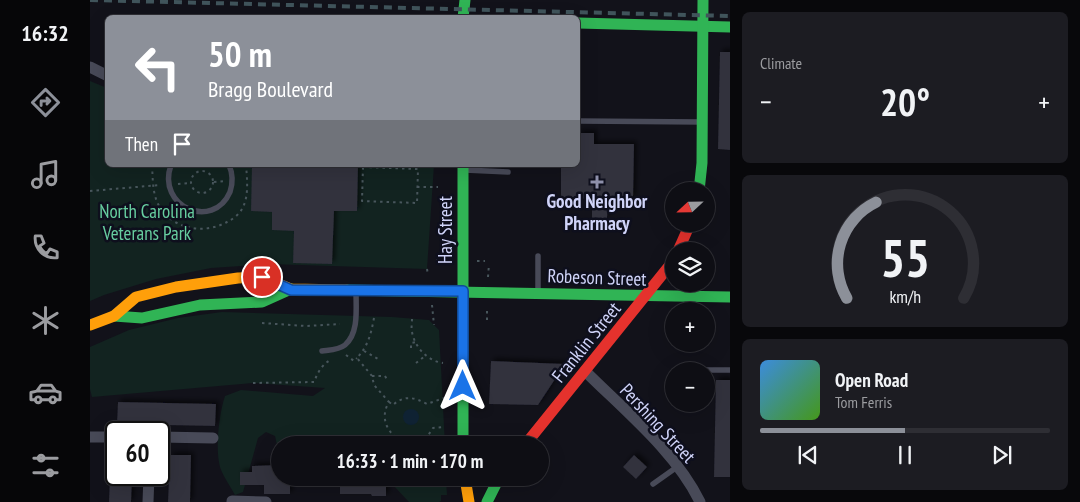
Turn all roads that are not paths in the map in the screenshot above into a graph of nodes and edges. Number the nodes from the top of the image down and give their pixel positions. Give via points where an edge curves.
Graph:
1 (465, 0) edge
2 (702, 0) edge
3 (463, 15) edge
4 (580, 23) edge
5 (702, 27) junction
6 (730, 27) edge
7 (90, 67) edge
8 (105, 74) edge
9 (580, 121) edge
10 (702, 122) junction
11 (171, 167) edge
12 (229, 167) edge
13 (463, 167) edge
14 (508, 172) dead end
15 (700, 182) edge
16 (538, 256) dead end
17 (665, 272) edge
18 (291, 290) junction
19 (356, 290) junction
20 (463, 291) junction
21 (538, 293) junction
22 (646, 296) junction
23 (730, 297) edge
24 (114, 316) junction
25 (90, 325) edge
26 (322, 351) dead end
27 (715, 370) edge
28 (730, 370) edge
29 (585, 372) junction
30 (640, 404) dead end
31 (633, 419) junction
32 (463, 436) edge
33 (532, 436) edge
34 (90, 437) edge
35 (105, 437) edge
36 (170, 437) edge
37 (213, 438) dead end
38 (677, 466) junction
39 (653, 484) dead end
40 (149, 486) edge
41 (467, 486) edge
42 (495, 486) edge
43 (232, 501) edge
44 (148, 502) edge
45 (266, 502) edge
46 (469, 502) edge
47 (487, 502) edge
48 (700, 502) edge

1 - 3 main road
2 - 5 main road
4 - 5 main road
5 - 6 main road
5 - 10 main road
7 - 8 street
9 - 10 lane
10 - 15 main road
11 - 12 lane via 168,178 173,197 183,206 202,212 215,208 229,194 232,181
13 - 14 lane
13 - 20 main road, Hay Street
16 - 21 lane
17 - 22 main road, Franklin Street
18 - 19 main road, Robeson Street
18 - 24 main road via 262,302 200,306 142,318
18 - 24 main road via 262,277 210,281 136,297
19 - 20 main road, Robeson Street
19 - 26 lane via 353,335 338,349
20 - 21 main road, Robeson Street
20 - 32 main road, Hay Street
21 - 22 main road, Robeson Street
22 - 23 main road, Robeson Street
22 - 29 main road, Franklin Street
24 - 25 main road
27 - 28 lane
29 - 31 street, Pershing Street
29 - 33 main road, Franklin Street
30 - 31 lane
31 - 38 street, Pershing Street
34 - 35 street
36 - 37 street
38 - 39 lane
38 - 48 street, Pershing Street
40 - 44 street
41 - 46 main road
42 - 47 main road
43 - 45 street

